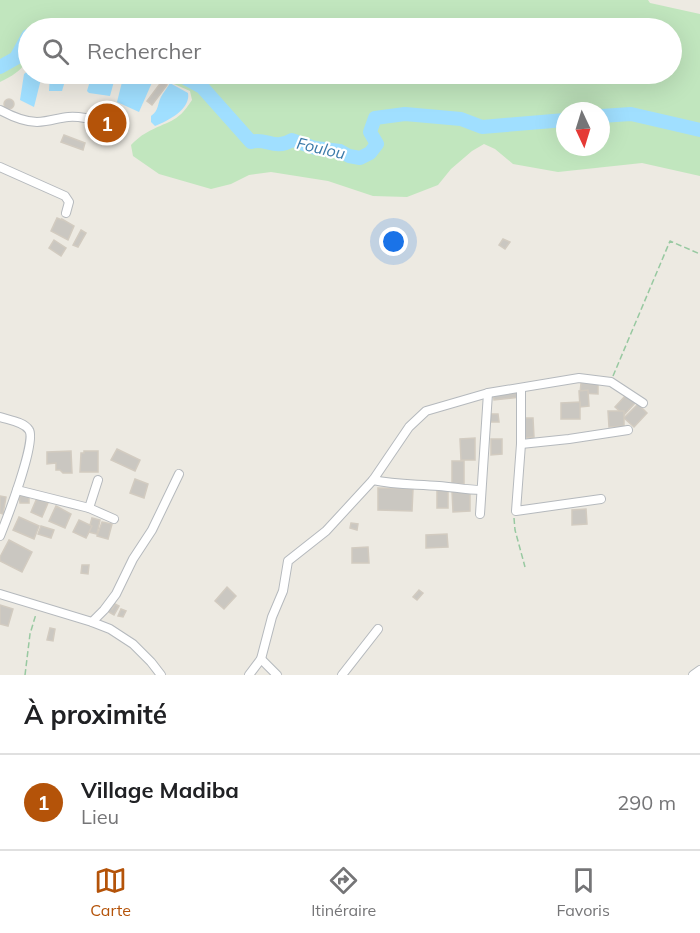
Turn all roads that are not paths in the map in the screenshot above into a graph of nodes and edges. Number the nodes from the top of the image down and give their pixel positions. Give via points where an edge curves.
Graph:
1 (0, 110) edge
2 (85, 118) dead end
3 (0, 167) edge
4 (66, 213) dead end
5 (521, 388) junction
6 (488, 393) junction
7 (643, 404) dead end
8 (0, 417) edge
9 (628, 430) dead end
10 (521, 444) junction
11 (179, 474) dead end
12 (98, 480) dead end
13 (373, 480) junction
14 (17, 490) junction
15 (481, 490) junction
16 (601, 499) dead end
17 (89, 508) junction
18 (480, 514) dead end
19 (114, 519) dead end
20 (0, 536) edge
21 (0, 594) edge
22 (92, 622) junction
23 (378, 629) dead end
24 (261, 659) junction
25 (700, 670) edge
26 (161, 675) edge
27 (249, 675) edge
28 (277, 675) edge
29 (342, 675) edge
30 (693, 675) edge

1 - 2 street via 36,122 69,115
3 - 4 street via 65,196 69,202
5 - 6 street
5 - 7 street via 579,378 611,382
5 - 10 street
6 - 13 street via 426,411 409,427
6 - 15 street
8 - 14 street via 31,432
9 - 10 street
10 - 16 street via 516,511
11 - 22 street via 116,594
12 - 17 street
13 - 15 street via 393,485
13 - 24 street via 326,531 288,561 283,591
14 - 17 street
14 - 20 street
15 - 18 street
17 - 19 street
21 - 22 street
22 - 26 street via 133,644
23 - 29 street
24 - 27 street
24 - 28 street
25 - 30 street

